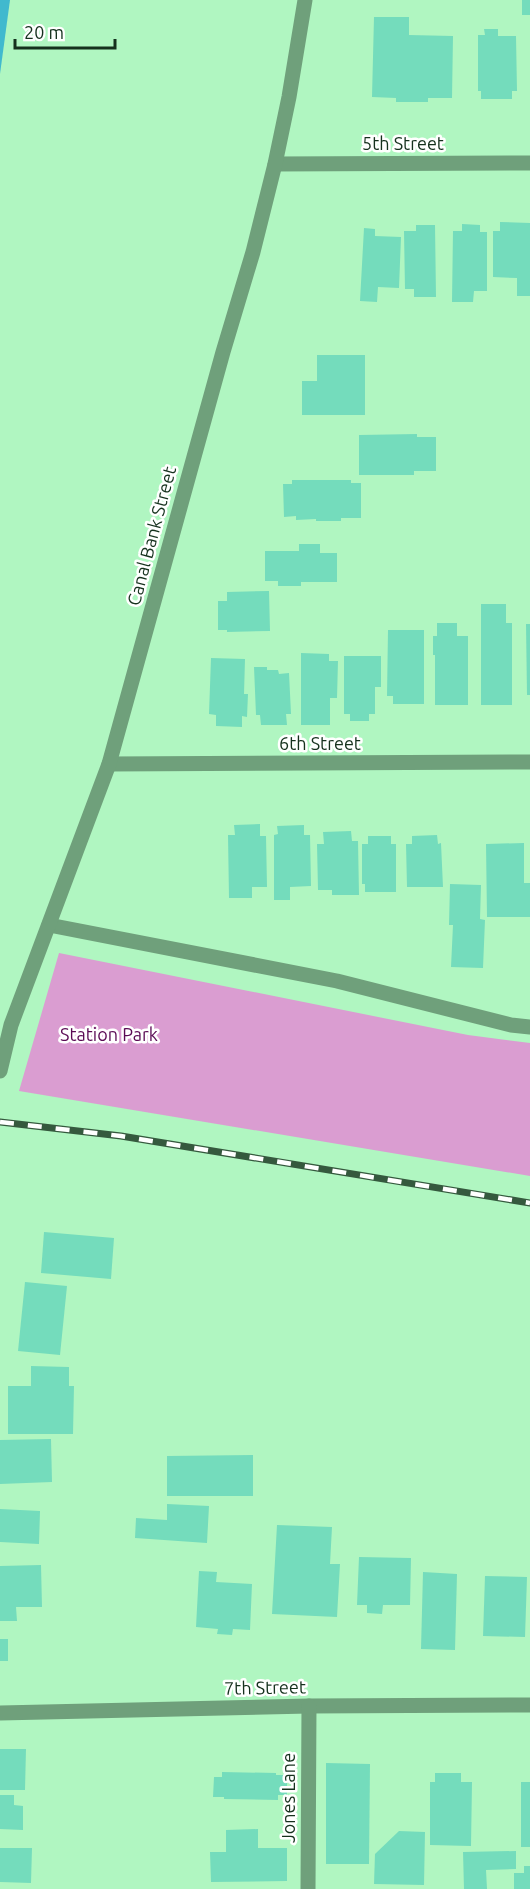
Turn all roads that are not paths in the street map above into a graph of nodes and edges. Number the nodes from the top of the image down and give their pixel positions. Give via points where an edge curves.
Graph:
1 (305, 0) edge
2 (530, 163) edge
3 (275, 164) junction
4 (530, 762) edge
5 (109, 764) junction
6 (49, 926) junction
7 (530, 1028) edge
8 (0, 1071) edge
9 (530, 1705) edge
10 (309, 1707) junction
11 (0, 1713) edge
12 (308, 1889) edge

1 - 3 street, Canal Bank Street
2 - 3 street, 5th Street
3 - 5 street, Canal Bank Street
4 - 5 street, 6th Street
5 - 6 street, Canal Bank Street
6 - 7 street via 337,981
6 - 8 street, Canal Bank Street via 11,1025
9 - 10 street, 7th Street
10 - 11 street, 7th Street
10 - 12 street, Jones Lane

